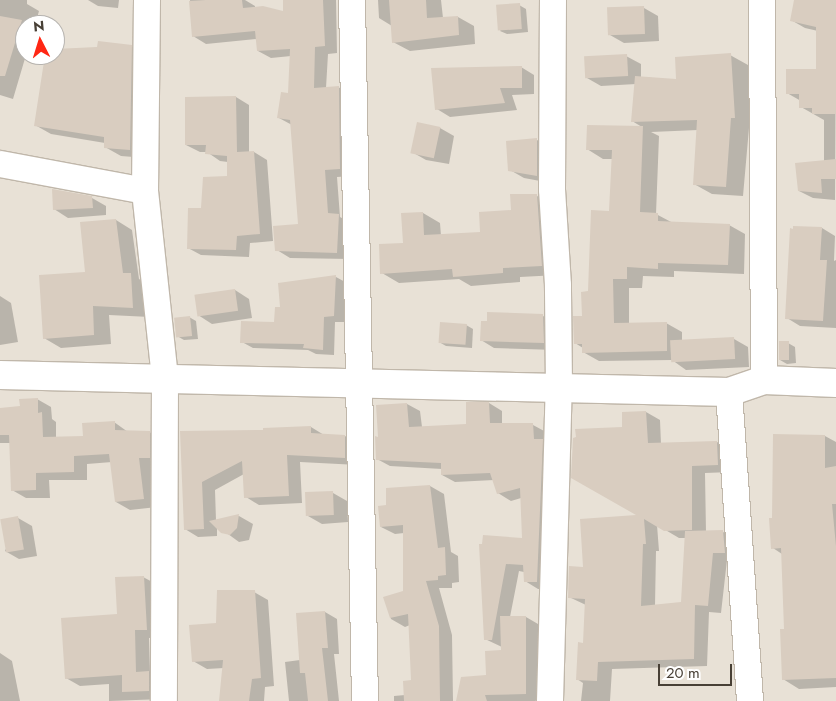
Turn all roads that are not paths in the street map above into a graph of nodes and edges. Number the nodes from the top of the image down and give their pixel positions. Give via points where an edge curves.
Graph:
1 (147, 0) edge
2 (352, 0) edge
3 (553, 0) edge
4 (762, 0) edge
5 (0, 164) edge
6 (145, 191) junction
7 (0, 375) edge
8 (165, 378) junction
9 (764, 380) junction
10 (358, 383) junction
11 (836, 383) edge
12 (559, 387) junction
13 (729, 392) junction
14 (164, 701) edge
15 (365, 701) edge
16 (550, 701) edge
17 (750, 701) edge

1 - 6 street
2 - 10 street
3 - 12 street via 552,189 558,286
4 - 9 street
5 - 6 street
6 - 8 street
7 - 8 street
8 - 10 street
8 - 14 street
9 - 11 street
9 - 13 street
10 - 12 street
10 - 15 street
12 - 13 street
12 - 16 street
13 - 17 street

